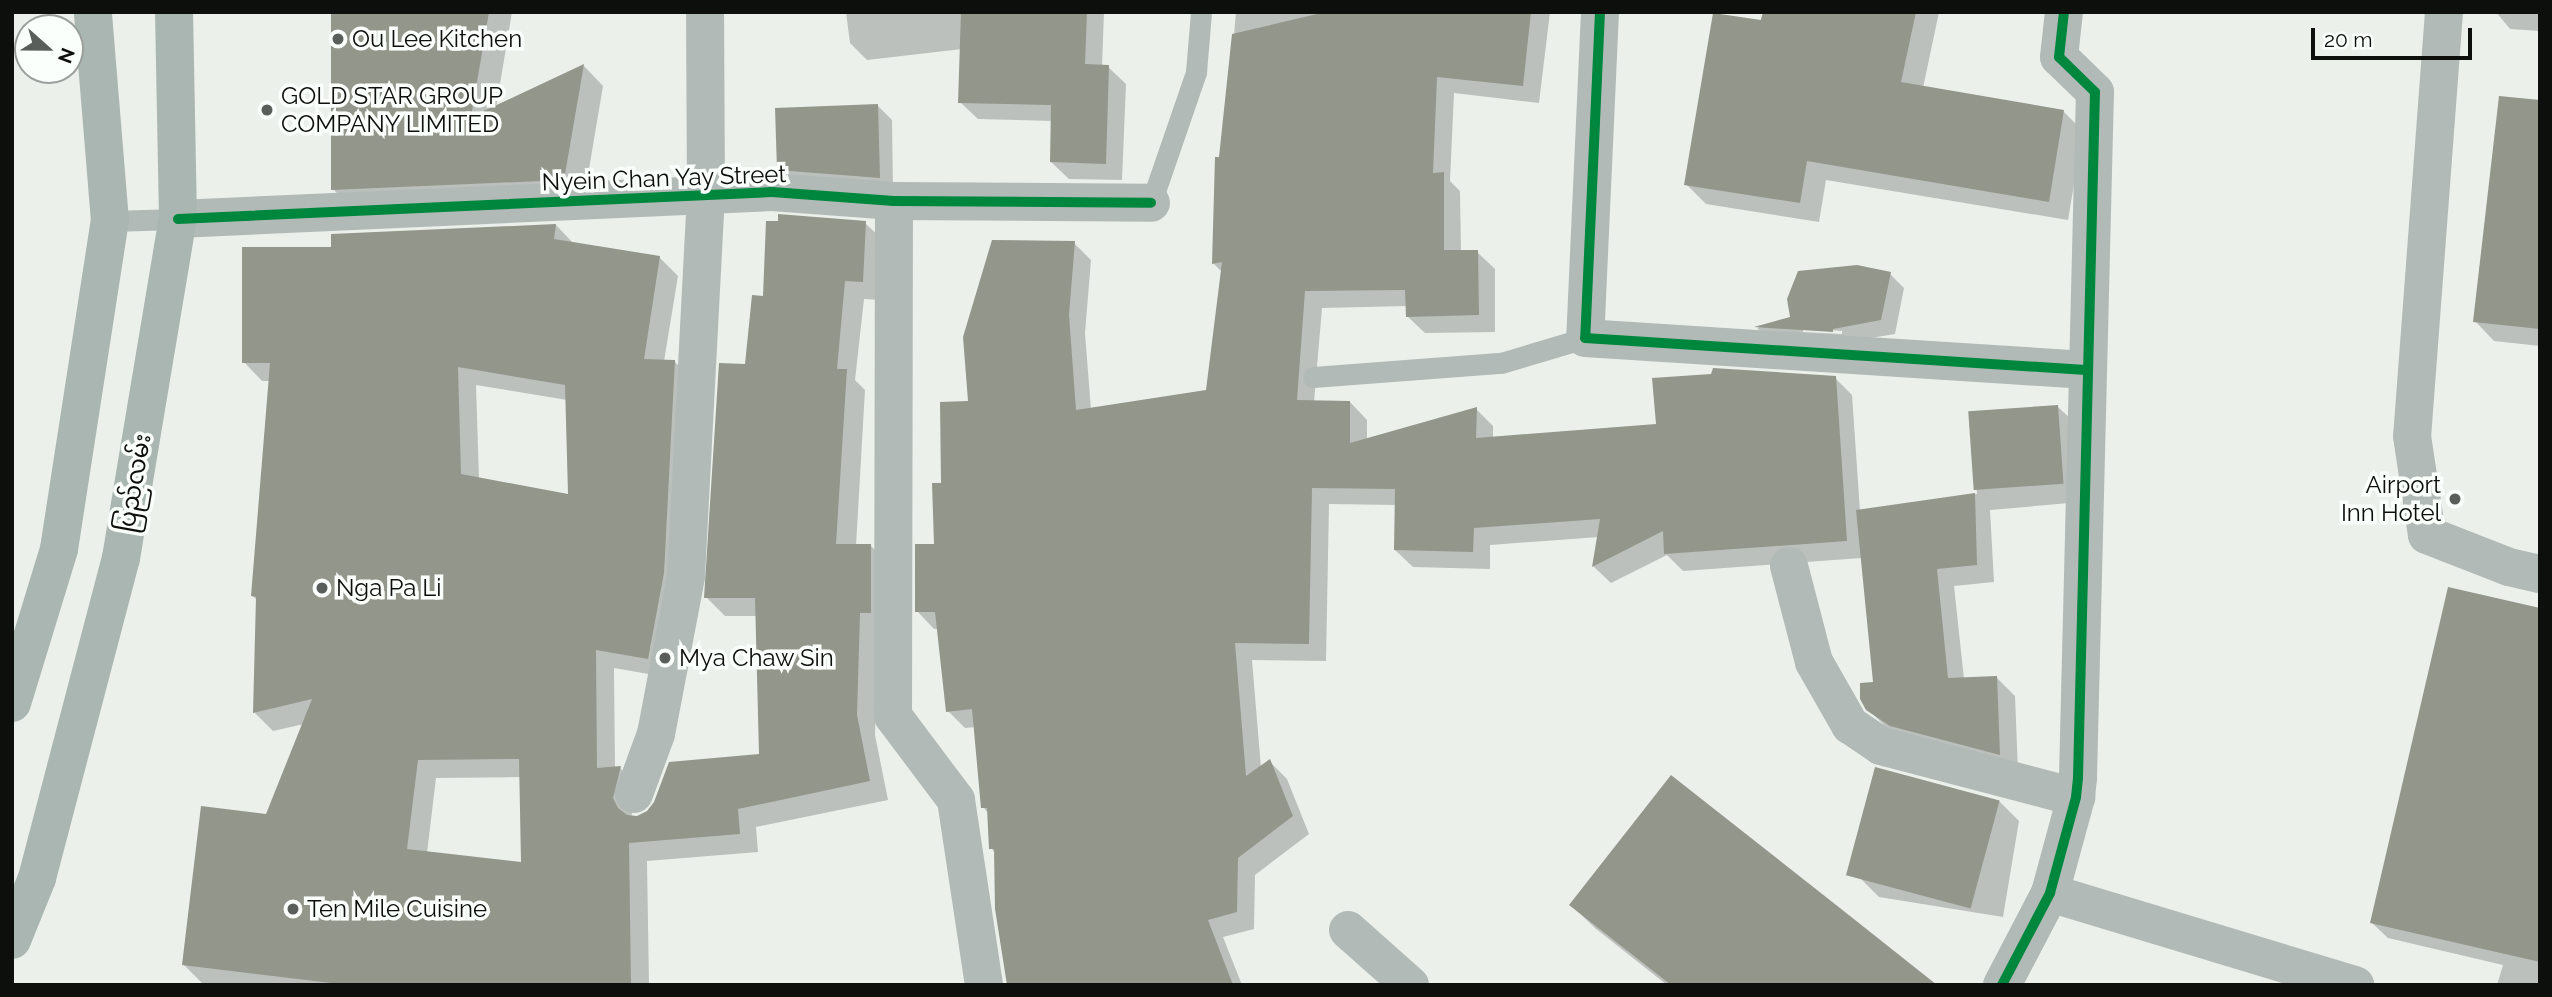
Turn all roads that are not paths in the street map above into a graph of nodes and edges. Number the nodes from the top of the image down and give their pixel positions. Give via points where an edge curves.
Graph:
1 (93, 12) edge
2 (174, 12) edge
3 (705, 12) edge
4 (1201, 12) edge
5 (1600, 12) edge
6 (2064, 12) edge
7 (2444, 12) edge
8 (706, 196) junction
9 (894, 201) junction
10 (1151, 203) joint
11 (178, 219) junction
12 (110, 221) junction
13 (1586, 338) junction
14 (2086, 370) junction
15 (1313, 377) dead end
16 (1790, 566) dead end
17 (2540, 575) edge
18 (12, 703) edge
19 (634, 794) dead end
20 (2076, 797) junction
21 (2050, 893) junction
22 (1348, 930) dead end
23 (12, 940) edge
24 (984, 985) edge
25 (1410, 985) edge
26 (2002, 985) edge
27 (2355, 985) edge

1 - 12 highway
2 - 11 highway, ပြည်လမ်း
3 - 8 street
4 - 10 lane via 1196,72
5 - 13 street
6 - 14 street via 2059,57 2095,92
7 - 17 street via 2412,436 2427,535
8 - 9 street, Nyein Chan Yay Street via 772,191
8 - 11 street, Nyein Chan Yay Street
8 - 19 street via 686,576 656,734
9 - 10 street, Nyein Chan Yay Street
9 - 24 street via 893,716 957,800
11 - 12 lane
11 - 23 highway, ပြည်လမ်း via 121,558 37,878
12 - 18 highway via 60,549
13 - 14 street
13 - 15 lane via 1501,363
14 - 20 street
16 - 20 street via 1814,662 1850,724 1881,746
20 - 21 street
21 - 26 street
21 - 27 street
22 - 25 street

